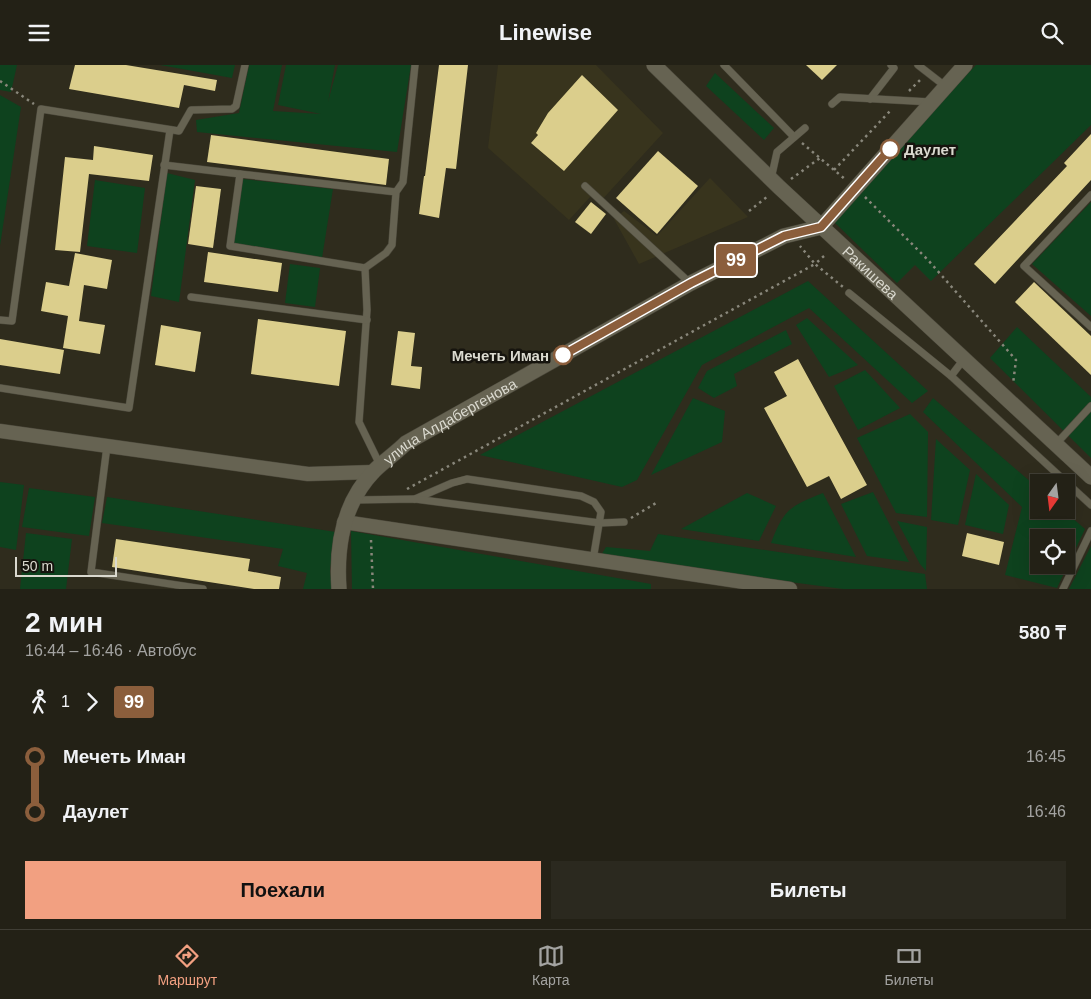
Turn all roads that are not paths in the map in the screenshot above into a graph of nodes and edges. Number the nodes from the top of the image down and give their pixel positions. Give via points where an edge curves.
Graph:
1 (245, 65) edge
2 (415, 65) edge
3 (654, 65) edge
4 (724, 65) edge
5 (891, 65) edge
6 (918, 65) edge
7 (965, 65) edge
8 (945, 86) junction
9 (870, 99) junction
10 (931, 102) junction
11 (832, 104) dead end
12 (805, 128) dead end
13 (170, 130) junction
14 (794, 137) junction
15 (164, 165) junction
16 (240, 174) junction
17 (771, 179) junction
18 (585, 187) dead end
19 (396, 192) junction
20 (1091, 195) edge
21 (821, 227) junction
22 (365, 269) junction
23 (691, 283) junction
24 (849, 293) road end
25 (191, 297) dead end
26 (0, 320) edge
27 (367, 320) junction
28 (1091, 327) edge
29 (964, 359) junction
30 (951, 377) junction
31 (0, 388) edge
32 (1091, 406) edge
33 (0, 431) edge
34 (1056, 444) junction
35 (107, 446) junction
36 (377, 468) junction
37 (1091, 477) edge
38 (415, 499) junction
39 (354, 500) junction
40 (1091, 505) edge
41 (344, 522) junction
42 (624, 522) road end
43 (600, 523) junction
44 (1091, 531) edge
45 (593, 561) junction
46 (203, 589) edge
47 (339, 589) edge
48 (790, 589) edge
49 (1063, 589) edge

1 - 13 lane via 236,106 232,109 191,110 182,128
2 - 19 lane via 403,181
3 - 17 street, Ракишева
4 - 14 lane
5 - 9 lane via 894,68
6 - 8 lane
7 - 8 street
8 - 10 street
9 - 10 lane
9 - 11 lane via 840,97
10 - 21 street
12 - 14 lane
13 - 15 lane
13 - 26 lane via 41,109 12,321
14 - 17 lane via 777,152
15 - 16 lane
15 - 31 lane via 129,408
16 - 19 lane
16 - 22 lane via 230,246
17 - 21 street, Ракишева
18 - 23 lane
19 - 22 lane via 392,245
20 - 28 lane via 1024,266
21 - 23 street, улица Алдабергенова via 789,234
21 - 29 street, Ракишева
22 - 27 lane
23 - 36 street, улица Алдабергенова via 406,443
24 - 30 lane
25 - 27 lane
27 - 36 lane via 359,422
29 - 30 lane
29 - 34 street, Ракишева
30 - 40 lane
32 - 34 lane
33 - 35 street
34 - 37 street, Ракишева
35 - 36 street via 308,474
35 - 46 lane via 91,572
36 - 39 street, улица Алдабергенова
38 - 39 lane
38 - 43 lane
38 - 43 lane via 460,480 474,479 581,496 598,506
39 - 41 street, улица Алдабергенова
41 - 45 street
41 - 47 street, улица Алдабергенова via 337,561
42 - 43 lane
43 - 45 lane
44 - 49 lane
45 - 48 street

